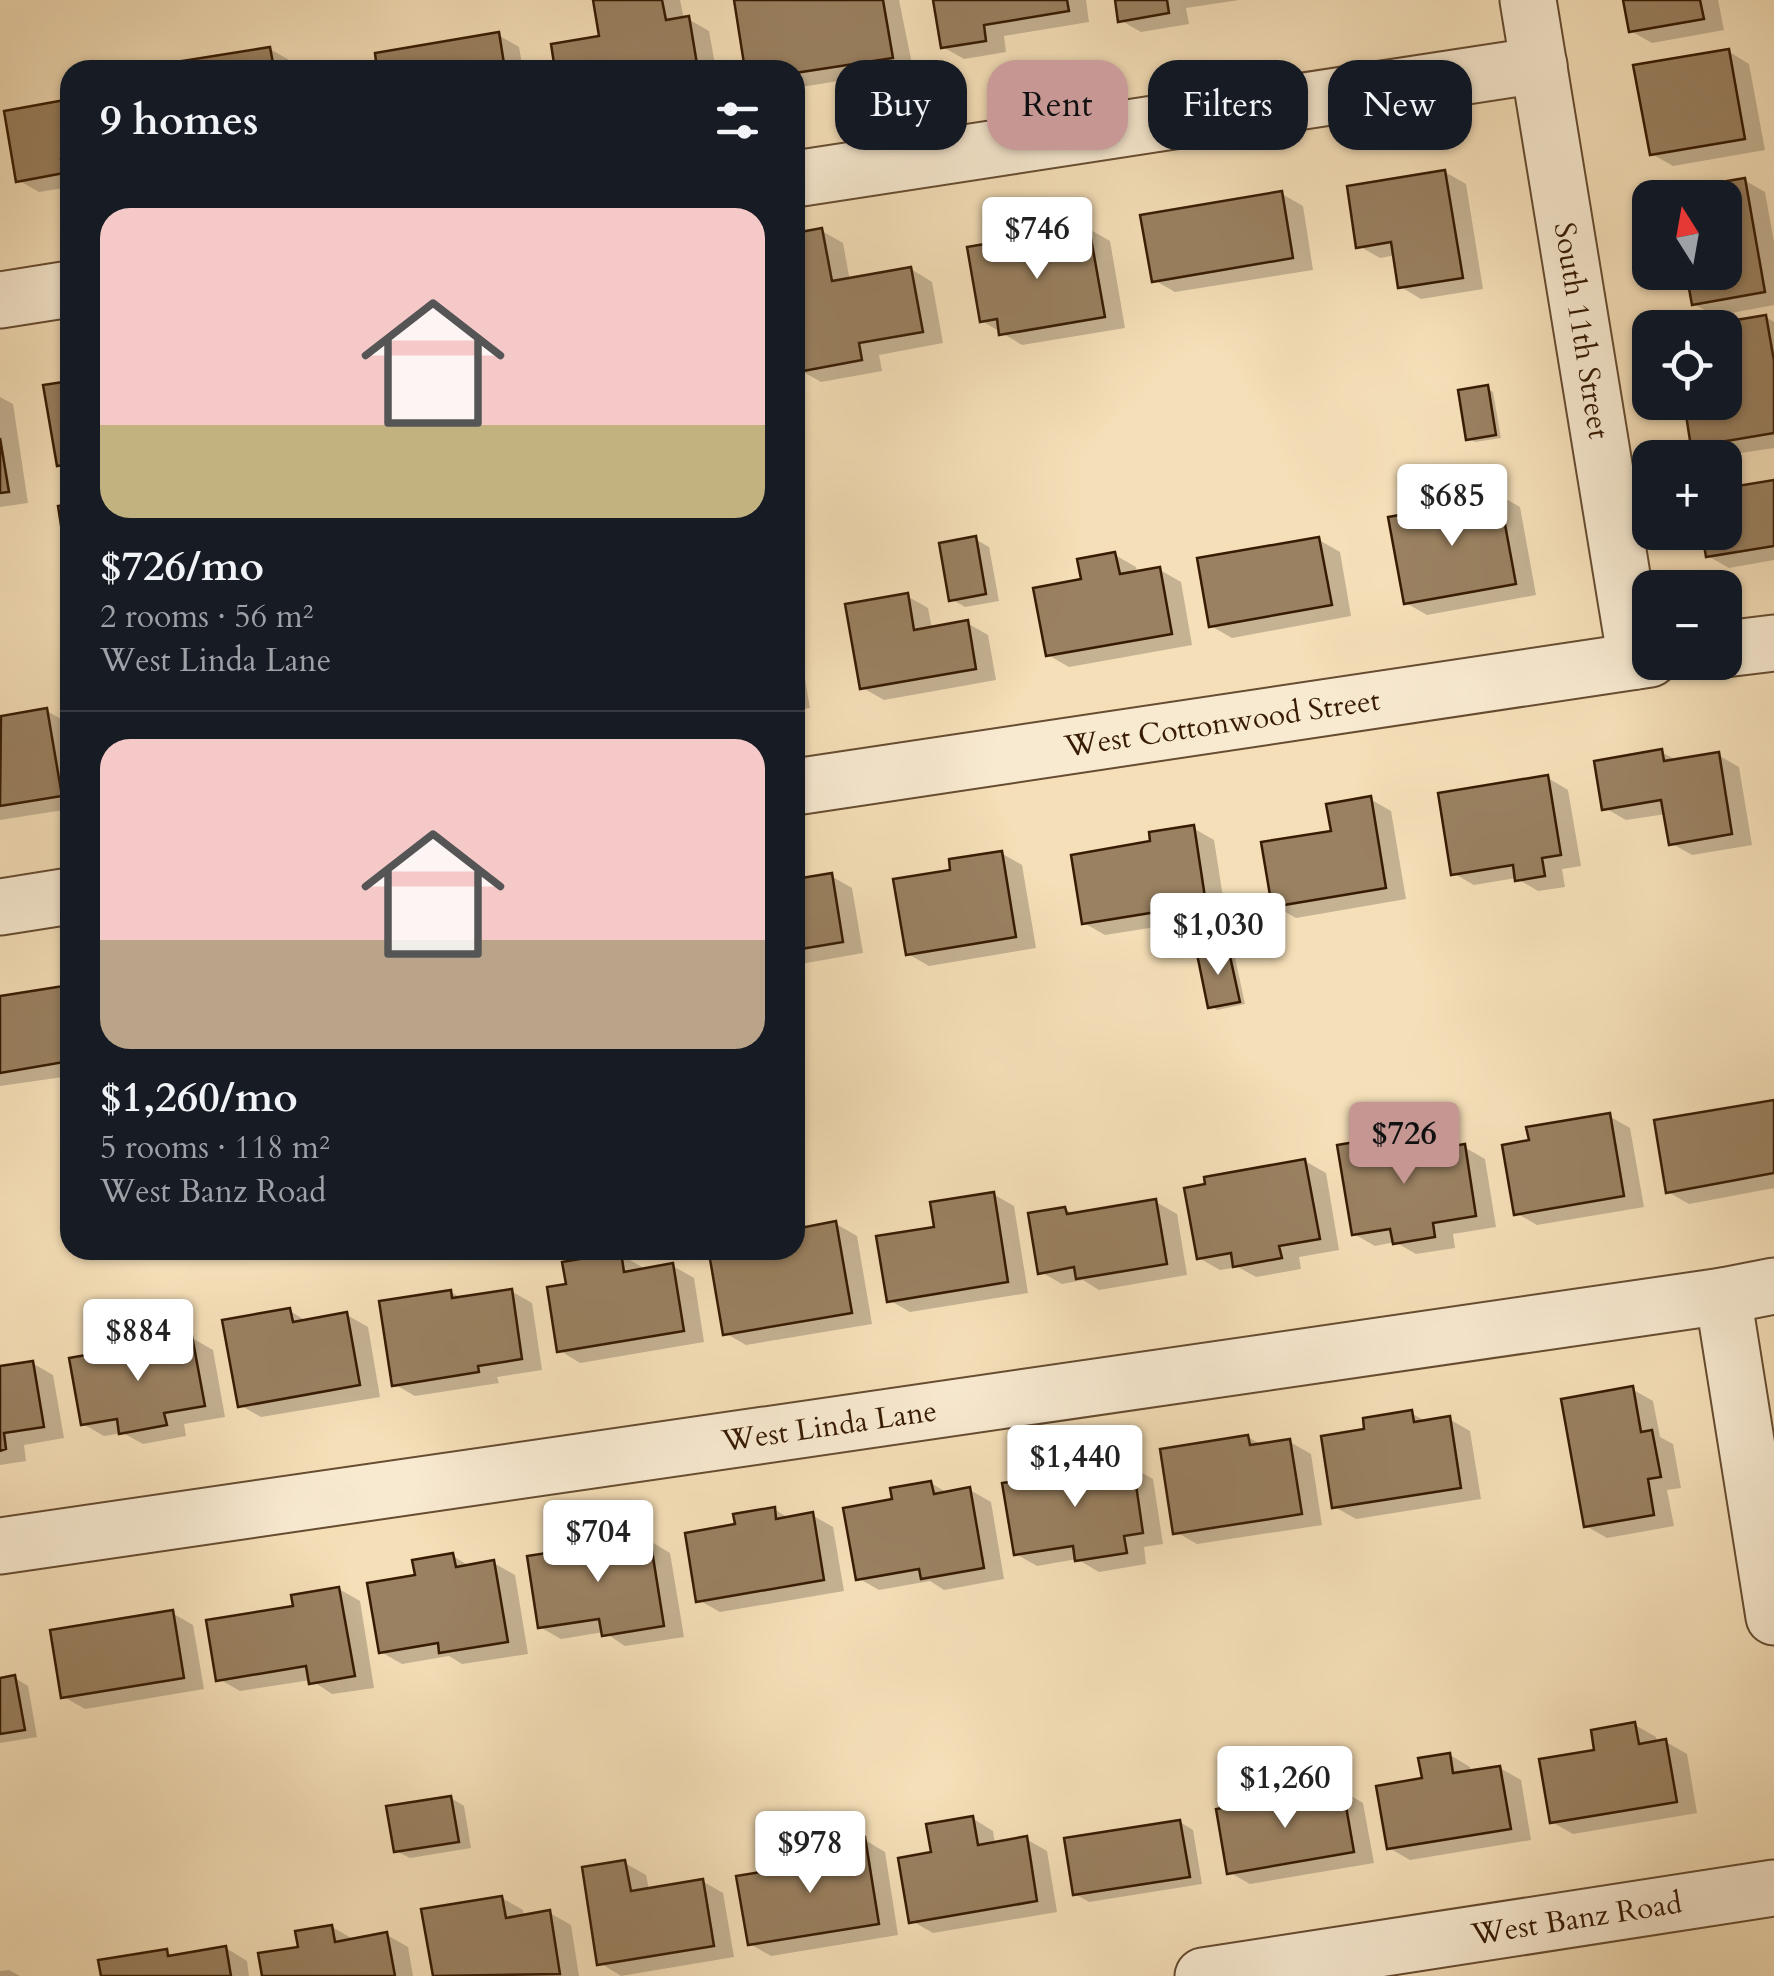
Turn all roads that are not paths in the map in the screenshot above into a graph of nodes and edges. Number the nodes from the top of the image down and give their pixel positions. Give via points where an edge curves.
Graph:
1 (1528, 0) edge
2 (1540, 65) junction
3 (805, 176) edge
4 (60, 291) edge
5 (0, 300) edge
6 (1632, 596) edge
7 (1774, 643) edge
8 (1742, 647) edge
9 (1632, 662) edge
10 (805, 786) edge
11 (60, 898) edge
12 (0, 907) edge
13 (1749, 1291) edge
14 (0, 1546) edge
15 (1774, 1617) edge
16 (1774, 1888) edge
17 (1203, 1976) edge

1 - 2 street, South 11th Street
2 - 3 street
2 - 6 street, South 11th Street
4 - 5 street
7 - 8 street
9 - 10 street, West Cottonwood Street
11 - 12 street
13 - 14 street, West Linda Lane
13 - 15 street
16 - 17 street, West Banz Road

